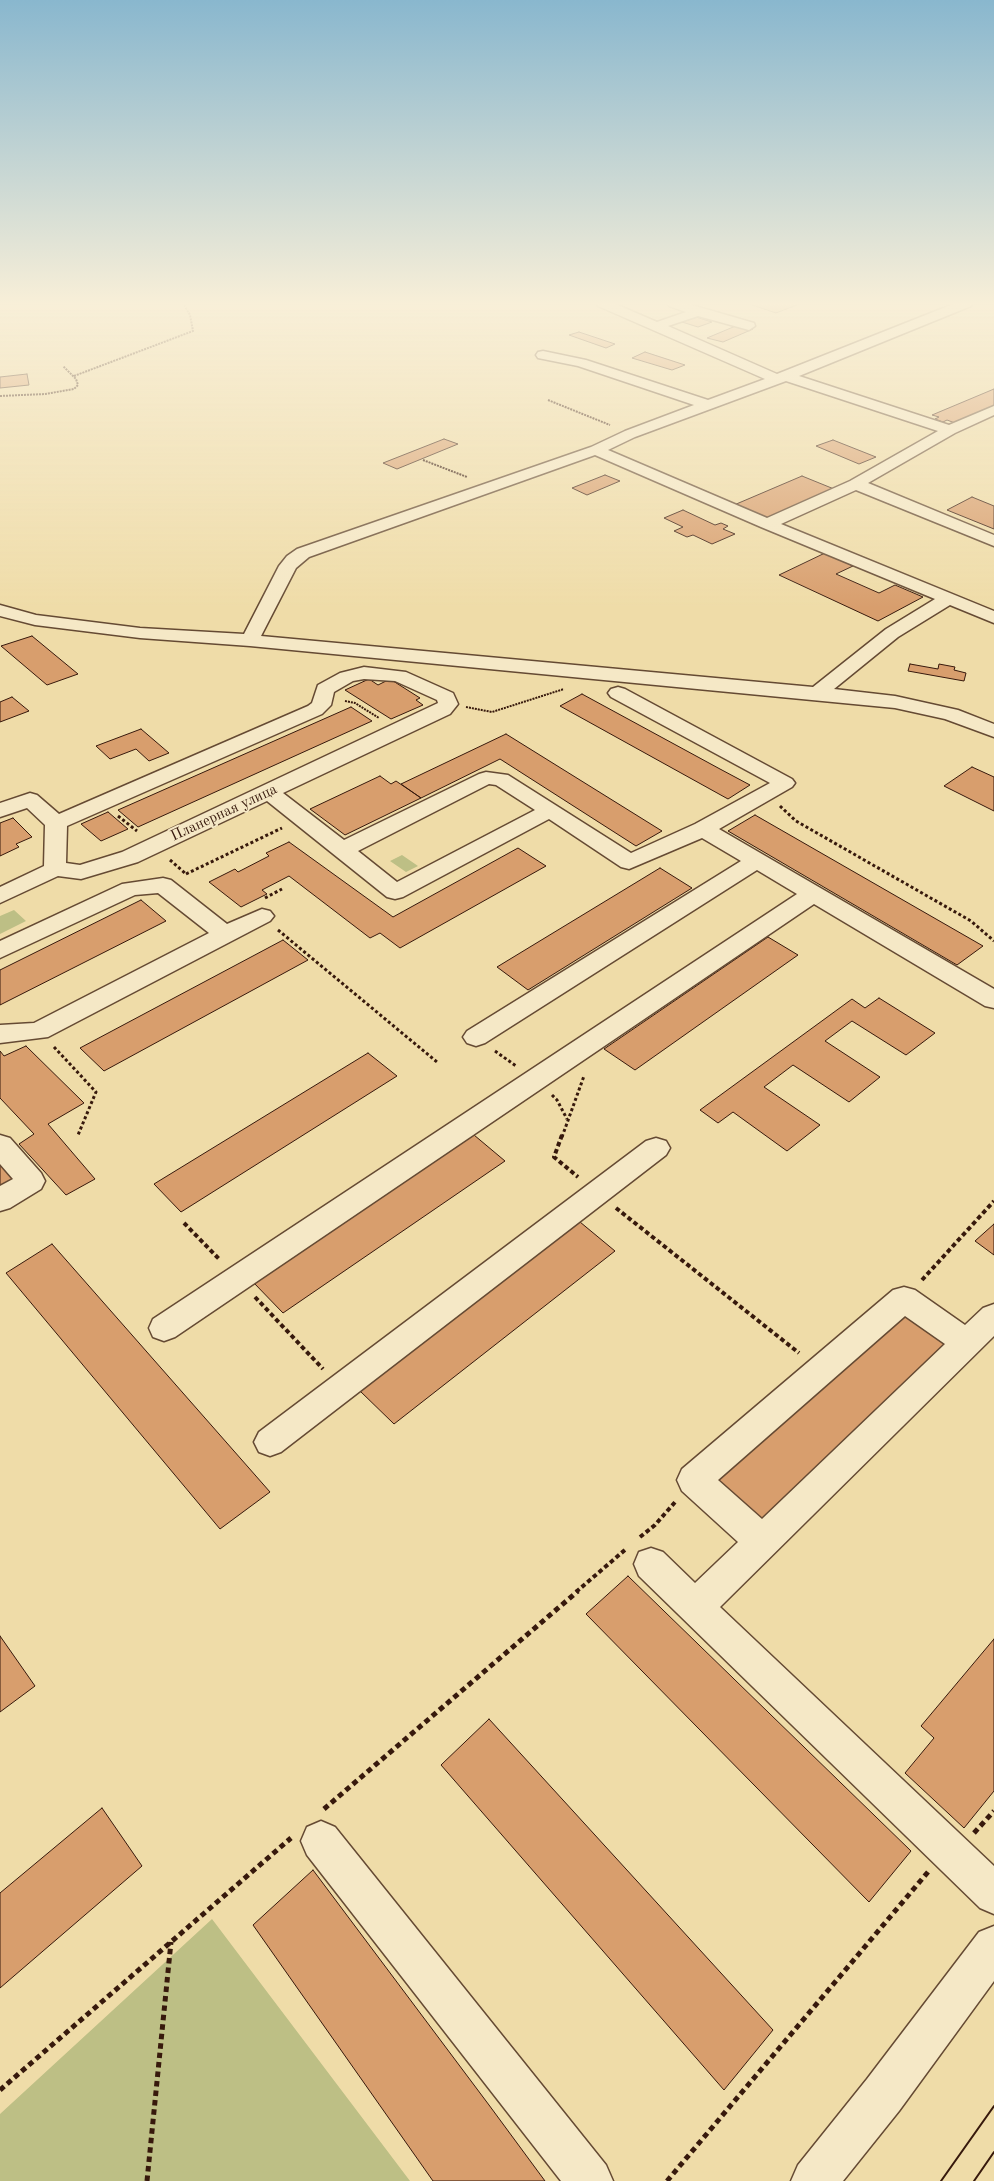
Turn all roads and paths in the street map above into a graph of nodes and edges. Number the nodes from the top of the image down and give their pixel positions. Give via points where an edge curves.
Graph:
1 (561, 405) edge
2 (708, 405) edge
3 (868, 405) edge
4 (994, 410) edge
5 (950, 430) junction
6 (630, 434) junction
7 (596, 450) junction
8 (423, 460) dead end
9 (468, 477) dead end
10 (856, 484) junction
11 (767, 524) junction
12 (994, 540) edge
13 (949, 598) junction
14 (0, 610) edge
15 (994, 618) edge
16 (250, 640) junction
17 (566, 688) dead end
18 (618, 693) dead end
19 (817, 693) junction
20 (446, 707) junction
21 (365, 709) dead end
22 (384, 721) dead end
23 (994, 731) edge
24 (268, 792) junction
25 (770, 792) junction
26 (550, 810) junction
27 (0, 811) edge
28 (302, 818) junction
29 (56, 823) junction
30 (703, 829) junction
31 (342, 850) junction
32 (756, 860) junction
33 (55, 869) junction
34 (163, 885) junction
35 (813, 894) junction
36 (0, 896) edge
37 (262, 916) joint
38 (225, 934) junction
39 (994, 941) edge
40 (0, 950) edge
41 (994, 1000) edge
42 (40, 1032) junction
43 (0, 1034) edge
44 (476, 1037) dead end
45 (598, 1038) junction
46 (437, 1062) dead end
47 (78, 1135) dead end
48 (0, 1145) edge
49 (656, 1148) dead end
50 (598, 1193) junction
51 (0, 1200) edge
52 (994, 1201) edge
53 (184, 1223) dead end
54 (238, 1279) junction
55 (904, 1299) junction
56 (994, 1317) edge
57 (164, 1328) dead end
58 (967, 1343) junction
59 (821, 1371) junction
60 (341, 1388) junction
61 (270, 1442) dead end
62 (694, 1480) junction
63 (762, 1542) junction
64 (639, 1550) junction
65 (695, 1607) junction
66 (994, 1811) edge
67 (312, 1829) junction
68 (947, 1849) junction
69 (994, 1894) edge
70 (171, 1942) junction
71 (994, 1947) edge
72 (0, 2090) edge
73 (147, 2181) edge
74 (590, 2181) edge
75 (667, 2181) edge
76 (814, 2181) edge

1 - 6 path
2 - 6 street
3 - 5 street
4 - 5 street
5 - 10 street
6 - 7 street
7 - 11 street
7 - 16 street via 304,553 288,566
8 - 9 path
10 - 11 street
10 - 12 street
11 - 13 street
13 - 15 street
13 - 19 street via 892,632
14 - 16 street via 36,620 102,628
16 - 19 street
17 - 20 path via 492,712
18 - 25 street via 785,783
19 - 23 street via 895,702 951,714
20 - 24 street, Планерная улица
20 - 29 street via 446,697 400,676 372,673 347,677 325,689 322,704 315,710
21 - 22 path
24 - 28 street
24 - 33 street, Планерная улица via 130,857 81,872
25 - 30 street
25 - 39 path via 796,821 971,921
26 - 30 street via 629,862
26 - 31 street via 501,779 486,778
26 - 31 street via 395,892
27 - 29 street via 30,799
28 - 31 street
28 - 34 path
29 - 33 street
30 - 32 street
32 - 35 street
32 - 44 street
33 - 36 street
34 - 38 street
34 - 40 street via 130,889
35 - 41 street
35 - 45 street
37 - 38 street
37 - 46 path
38 - 42 street
42 - 43 street
42 - 47 path via 96,1092
45 - 50 path via 554,1157
45 - 54 street
48 - 51 street via 31,1181
49 - 50 street
50 - 59 path
50 - 60 street
52 - 55 path
53 - 54 path
54 - 57 street
54 - 60 path
55 - 58 street
55 - 59 street
56 - 58 street
58 - 63 street
59 - 62 street
60 - 61 street
62 - 63 street
62 - 64 path via 655,1525
63 - 65 street
64 - 65 street
64 - 67 path
65 - 68 street
66 - 68 path via 976,1832
67 - 70 path
67 - 74 street
68 - 69 street
68 - 75 path
70 - 72 path
70 - 73 path
71 - 76 street

